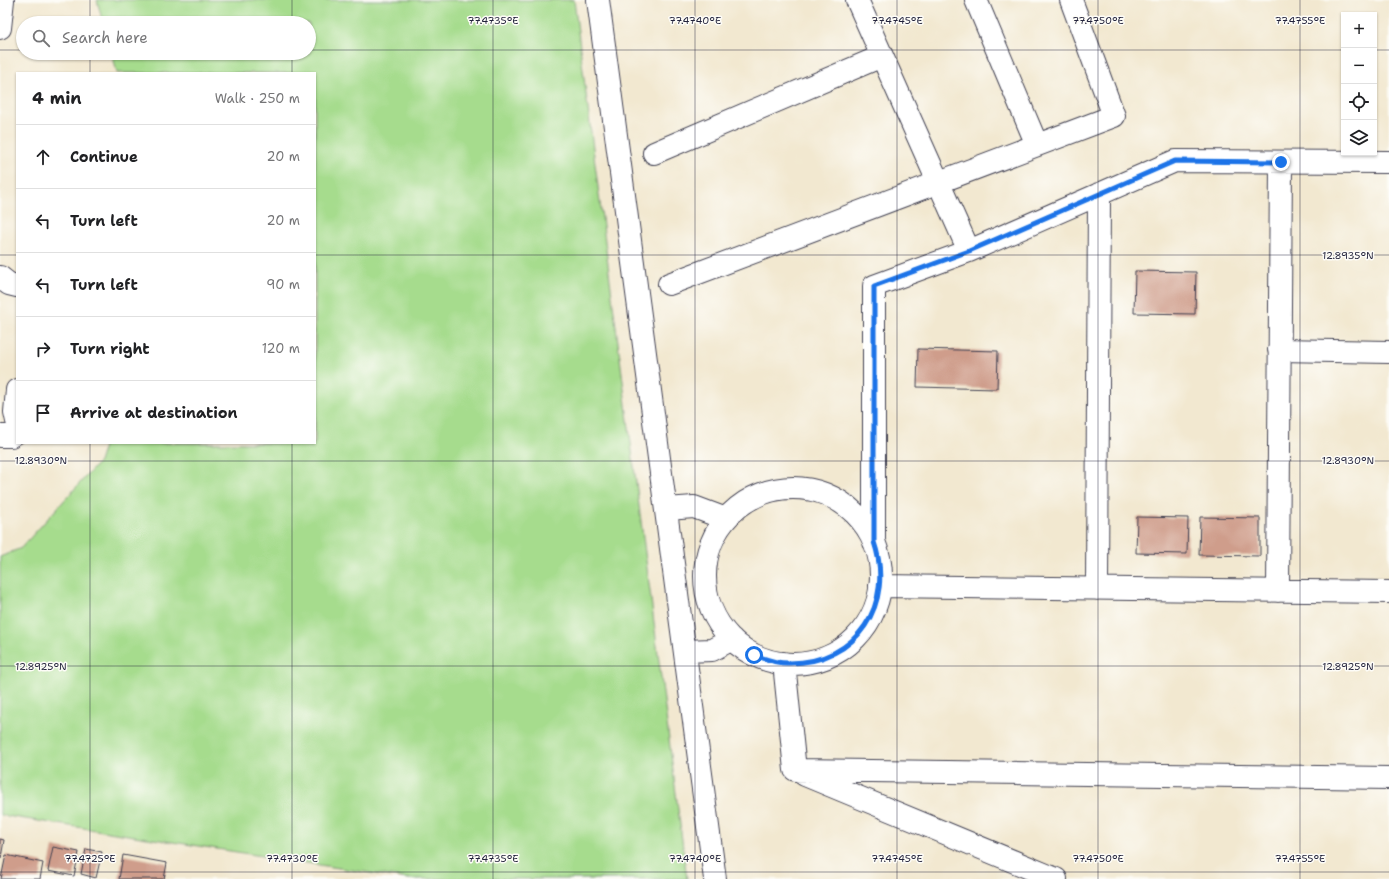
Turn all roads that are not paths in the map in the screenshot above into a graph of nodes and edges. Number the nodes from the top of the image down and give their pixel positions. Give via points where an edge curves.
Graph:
1 (3, 0) edge
2 (598, 0) edge
3 (856, 0) edge
4 (976, 0) edge
5 (1072, 0) edge
6 (0, 28) edge
7 (882, 56) junction
8 (1037, 145) junction
9 (654, 153) dead end
10 (1281, 162) junction
11 (1389, 162) edge
12 (938, 182) junction
13 (1099, 194) junction
14 (969, 251) junction
15 (0, 277) edge
16 (669, 284) dead end
17 (16, 286) edge
18 (1279, 350) junction
19 (1389, 352) edge
20 (16, 401) edge
21 (16, 416) edge
22 (16, 433) edge
23 (0, 436) edge
24 (667, 509) junction
25 (726, 519) junction
26 (874, 542) junction
27 (880, 586) junction
28 (1097, 589) junction
29 (1278, 591) junction
30 (1389, 592) edge
31 (732, 639) junction
32 (685, 651) junction
33 (784, 663) junction
34 (795, 770) junction
35 (1389, 778) edge
36 (715, 879) edge
37 (1056, 879) edge

1 - 6 street
2 - 24 street
3 - 7 street
4 - 8 street
5 - 8 street via 1114,116
7 - 9 street
7 - 12 street
8 - 12 street
10 - 11 street
10 - 13 street via 1175,161
10 - 18 street
12 - 14 street
12 - 16 street
13 - 14 street
13 - 28 street
14 - 26 street via 874,286
15 - 17 street
18 - 19 street
18 - 29 street
20 - 21 street
22 - 23 street via 10,436
24 - 25 street via 694,507
24 - 32 street
25 - 26 street via 745,501 762,493 781,488 800,488 818,491 850,509 863,522
25 - 31 street via 710,545 705,563 704,582 715,618
26 - 27 street via 879,556
27 - 28 street
27 - 33 street via 874,610 865,627 853,640 823,658
28 - 29 street
29 - 30 street
31 - 32 street via 712,650
31 - 33 street via 754,655
32 - 36 street
33 - 34 street
34 - 35 street
34 - 37 street

